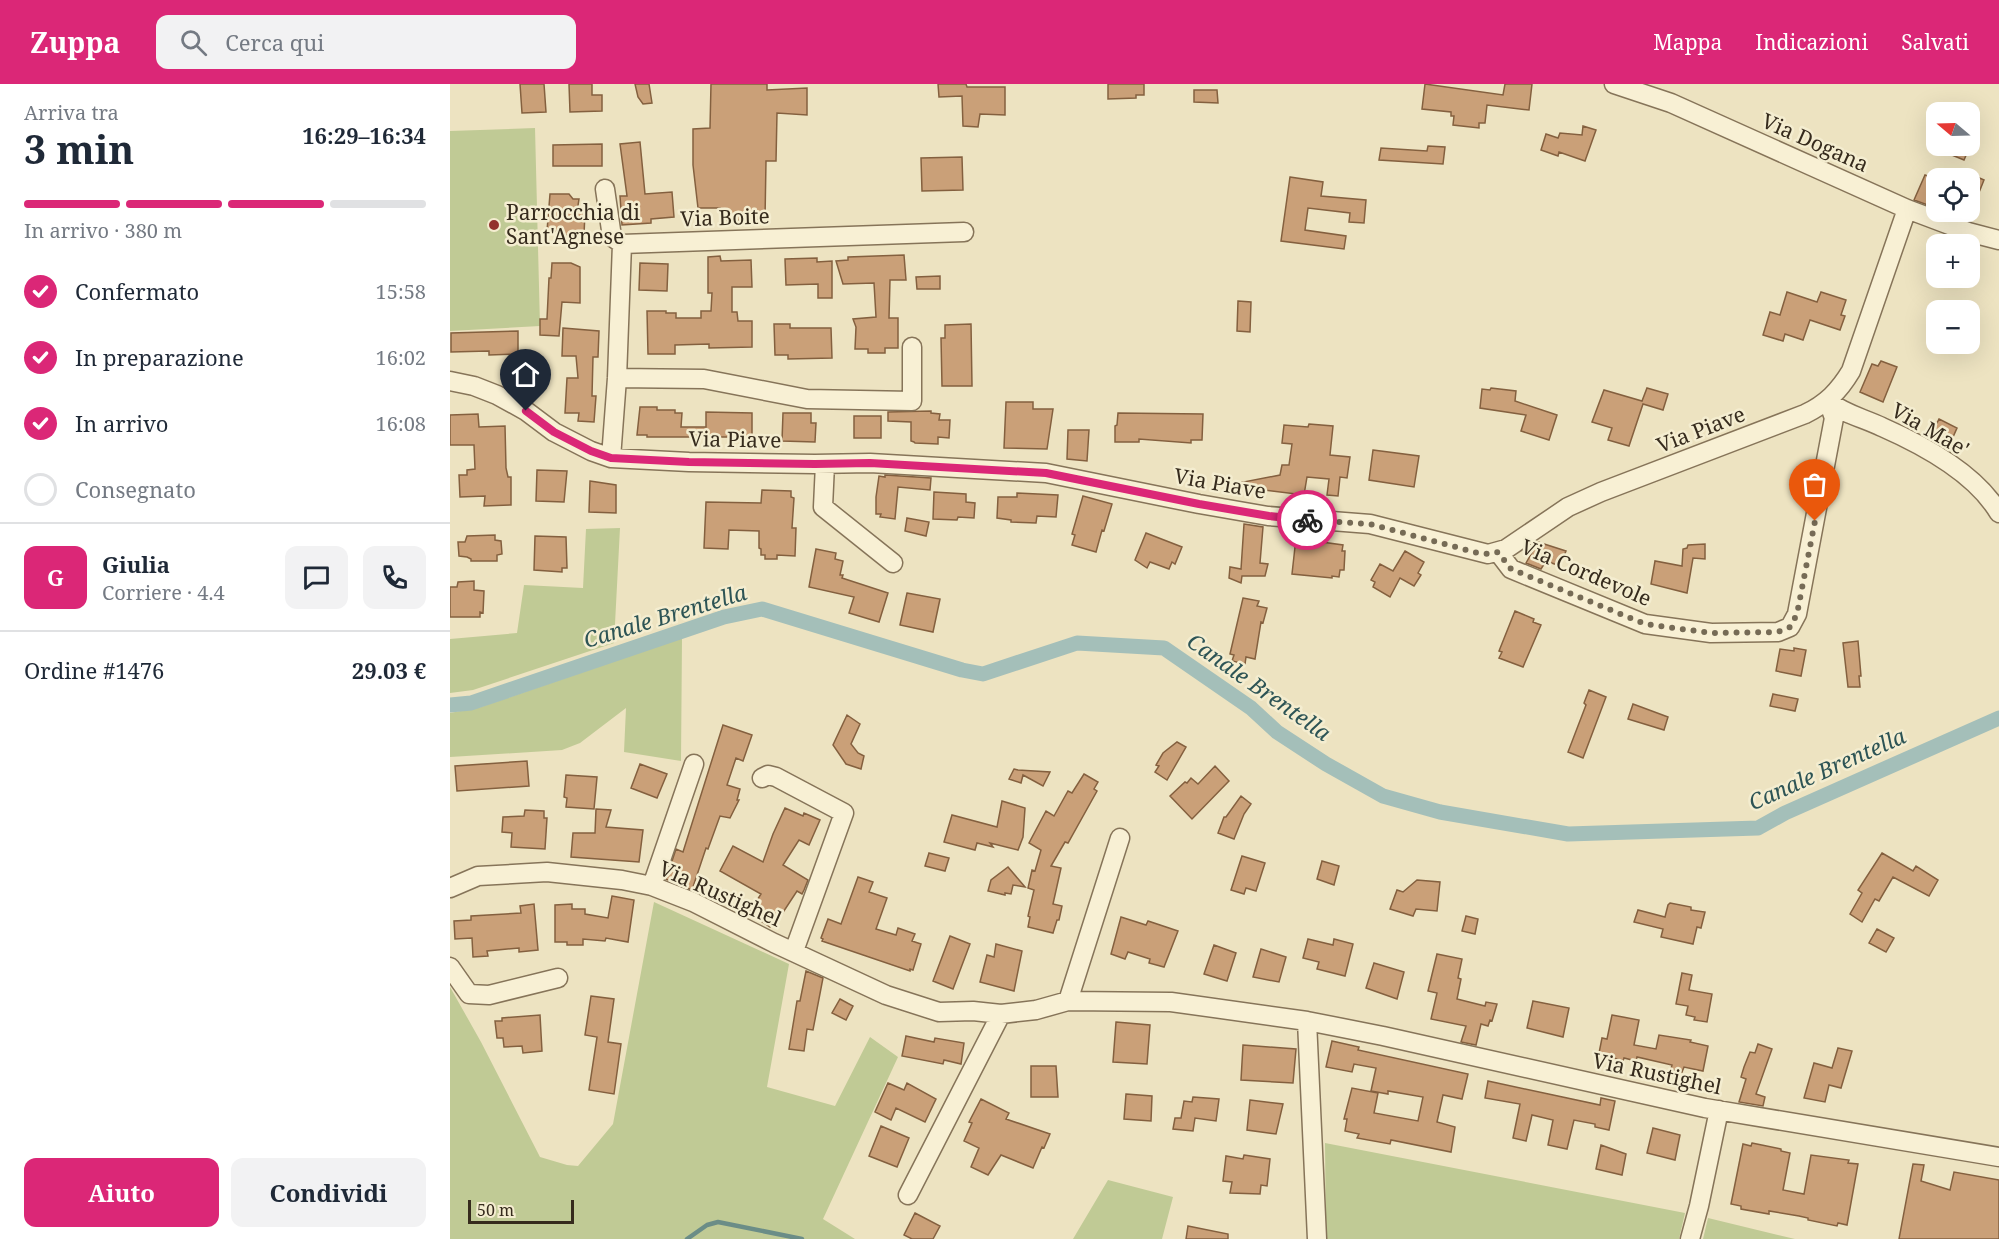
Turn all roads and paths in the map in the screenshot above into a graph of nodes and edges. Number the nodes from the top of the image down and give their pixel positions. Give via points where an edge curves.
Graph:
1 (1614, 84) edge
2 (605, 189) dead end
3 (1907, 209) junction
4 (964, 232) dead end
5 (1999, 240) edge
6 (622, 244) junction
7 (912, 347) dead end
8 (617, 378) junction
9 (450, 381) edge
10 (1828, 401) junction
11 (611, 458) junction
12 (825, 464) junction
13 (1999, 513) edge
14 (1498, 552) junction
15 (893, 563) dead end
16 (694, 764) dead end
17 (762, 778) dead end
18 (1120, 838) dead end
19 (652, 886) junction
20 (450, 888) edge
21 (794, 951) junction
22 (450, 967) edge
23 (558, 978) dead end
24 (1068, 1001) junction
25 (1001, 1014) junction
26 (1307, 1021) junction
27 (1719, 1110) junction
28 (1999, 1156) edge
29 (908, 1195) dead end
30 (1317, 1239) edge
31 (1690, 1239) edge

1 - 3 street, Via Dogana via 1671,103
2 - 6 street via 612,237
3 - 5 street, Via Dogana
3 - 10 street, Via Piave via 1851,371
4 - 6 street, Via Boite
6 - 8 street
7 - 8 street via 912,401 807,399 704,379
8 - 11 street
9 - 11 street, Via Piave via 497,395 554,432
10 - 13 street, Via Mae' via 1839,410 1944,459 1990,498
10 - 14 street, Via Piave via 1805,414 1568,507
10 - 14 street, Via Cordevole via 1834,418 1829,451 1797,614 1790,627 1778,632 1711,633 1645,624 1511,569
11 - 12 street, Via Piave
12 - 14 street, Via Piave via 1046,473 1269,516 1370,524 1478,553
12 - 15 street via 822,507
16 - 19 street
17 - 21 street, Via Rustighel via 776,777 844,813
18 - 24 street
19 - 20 street, Via Rustighel via 547,872 478,876
19 - 21 street, Via Rustighel
21 - 25 street, Via Rustighel via 886,996 939,1012
22 - 23 street via 469,994 489,994
24 - 25 street, Via Rustighel
24 - 26 street, Via Rustighel via 1162,1001
25 - 29 street
26 - 27 street, Via Rustighel
26 - 30 street
27 - 28 street, Via Rustighel
27 - 31 street

